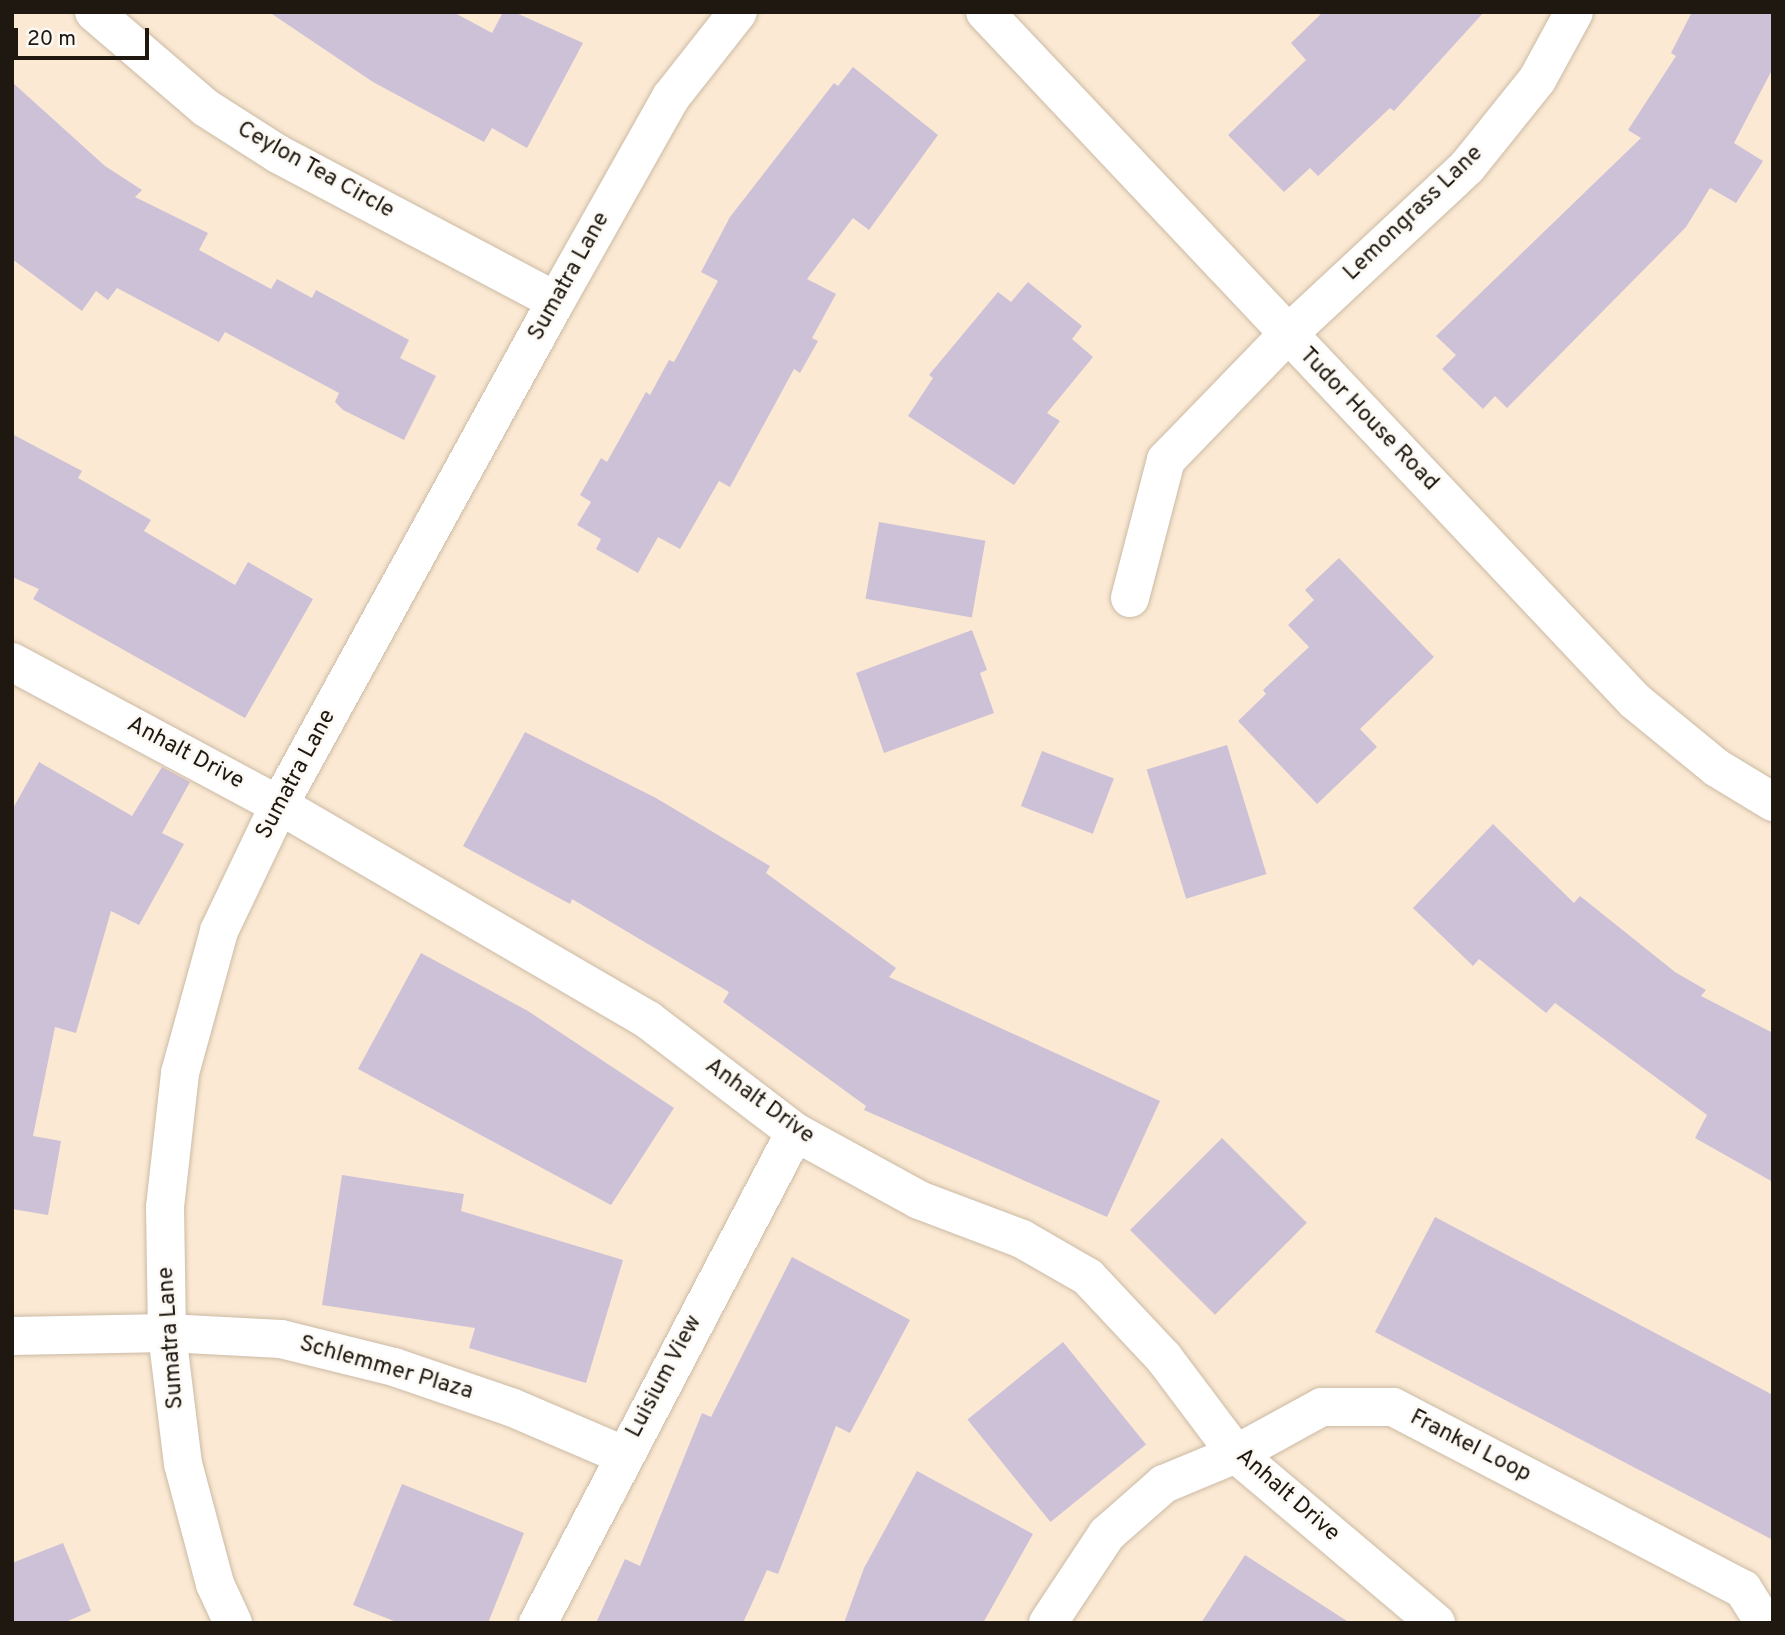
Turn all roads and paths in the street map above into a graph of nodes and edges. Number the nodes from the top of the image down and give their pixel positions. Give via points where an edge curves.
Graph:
1 (94, 12) edge
2 (738, 12) edge
3 (985, 12) edge
4 (1574, 12) edge
5 (556, 300) junction
6 (1287, 335) junction
7 (1130, 598) dead end
8 (12, 662) edge
9 (1773, 802) edge
10 (279, 805) junction
11 (795, 1132) junction
12 (167, 1333) junction
13 (12, 1336) edge
14 (1236, 1454) junction
15 (623, 1455) junction
16 (233, 1623) edge
17 (538, 1623) edge
18 (1048, 1623) edge
19 (1436, 1623) edge
20 (1764, 1623) edge

1 - 5 street, Ceylon Tea Circle via 206,108 278,154
2 - 5 street, Sumatra Lane via 671,97
3 - 6 street, Tudor House Road
4 - 6 street, Lemongrass Lane via 1537,80 1467,167
5 - 10 street, Sumatra Lane
6 - 7 street, Lemongrass Lane via 1166,460
6 - 9 street, Tudor House Road via 1635,701 1717,768
8 - 10 street, Anhalt Drive
10 - 11 street, Anhalt Drive via 648,1020
10 - 12 street, Sumatra Lane via 219,930 180,1073 165,1207
11 - 14 street, Anhalt Drive via 919,1200 1022,1239 1088,1277 1164,1358
11 - 15 street, Luisium View
12 - 13 street, Schlemmer Plaza
12 - 15 street, Schlemmer Plaza via 281,1339 394,1367 511,1407
12 - 16 street, Sumatra Lane via 183,1464 215,1584
14 - 18 street, Frankel Loop via 1164,1484 1107,1534
14 - 19 street, Anhalt Drive
14 - 20 street, Frankel Loop via 1322,1407 1393,1407 1743,1589
15 - 17 street, Luisium View

